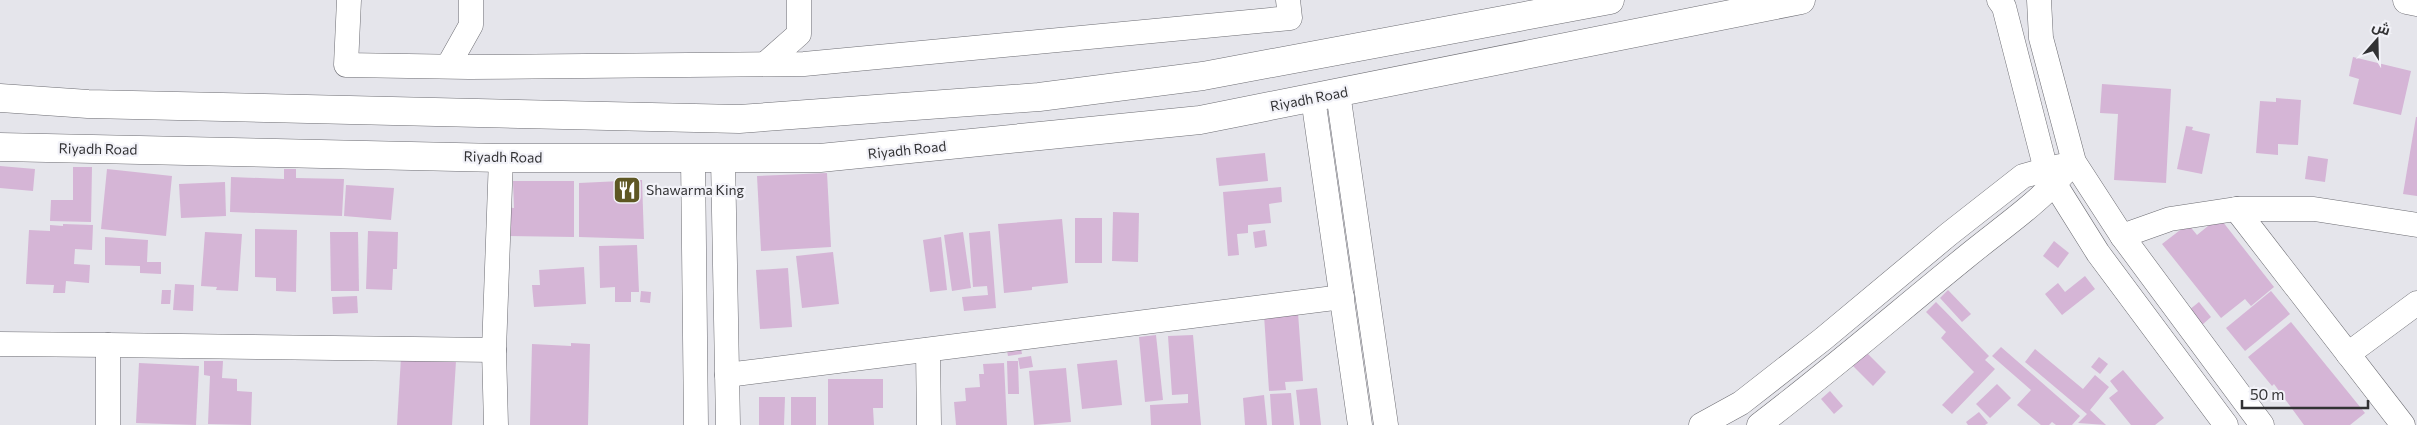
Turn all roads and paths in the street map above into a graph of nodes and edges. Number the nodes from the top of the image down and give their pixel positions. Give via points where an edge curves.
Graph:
1 (349, 0) edge
2 (471, 0) edge
3 (799, 0) edge
4 (1288, 0) edge
5 (1610, 0) edge
6 (1801, 0) edge
7 (1999, 0) edge
8 (2039, 0) edge
9 (2407, 0) edge
10 (2417, 2) edge
11 (1531, 8) edge
12 (458, 61) junction
13 (764, 64) junction
14 (0, 86) edge
15 (1326, 95) junction
16 (0, 98) edge
17 (88, 104) junction
18 (0, 146) edge
19 (501, 158) junction
20 (693, 158) junction
21 (723, 158) junction
22 (2074, 162) junction
23 (2050, 177) junction
24 (2236, 209) junction
25 (2417, 225) edge
26 (2122, 236) junction
27 (1342, 297) junction
28 (2417, 303) edge
29 (0, 344) edge
30 (108, 345) junction
31 (494, 350) junction
32 (928, 350) junction
33 (2348, 354) junction
34 (727, 375) junction
35 (108, 425) edge
36 (496, 425) edge
37 (696, 425) edge
38 (728, 425) edge
39 (929, 425) edge
40 (1360, 425) edge
41 (1386, 425) edge
42 (1701, 425) edge
43 (1759, 425) edge
44 (2226, 425) edge
45 (2262, 425) edge
46 (2403, 425) edge

1 - 12 street via 346,64
2 - 12 street via 470,25
3 - 13 street via 799,34
4 - 13 street via 1290,18 804,64
5 - 11 main road
6 - 15 main road, Riyadh Road
7 - 23 street via 2004,7
8 - 22 street via 2041,38
9 - 10 main road
11 - 17 main road via 1203,76 1039,97 739,119
12 - 13 street
14 - 17 main road
15 - 21 main road, Riyadh Road via 1200,120 820,158
15 - 27 street
15 - 41 street
16 - 17 main road
18 - 19 main road, Riyadh Road
19 - 20 main road, Riyadh Road
19 - 31 street
20 - 21 main road, Riyadh Road
20 - 37 street
21 - 34 street
22 - 23 street
22 - 26 street
23 - 42 street via 2023,176 1741,403
23 - 43 street via 2042,197
23 - 44 street via 2098,253
24 - 25 street via 2314,209
24 - 26 street via 2170,219
24 - 33 street
26 - 45 street
27 - 32 street
27 - 40 street
28 - 33 street
29 - 30 street
30 - 31 street
30 - 35 street
31 - 36 street
32 - 34 street
32 - 39 street
33 - 46 street
34 - 38 street

